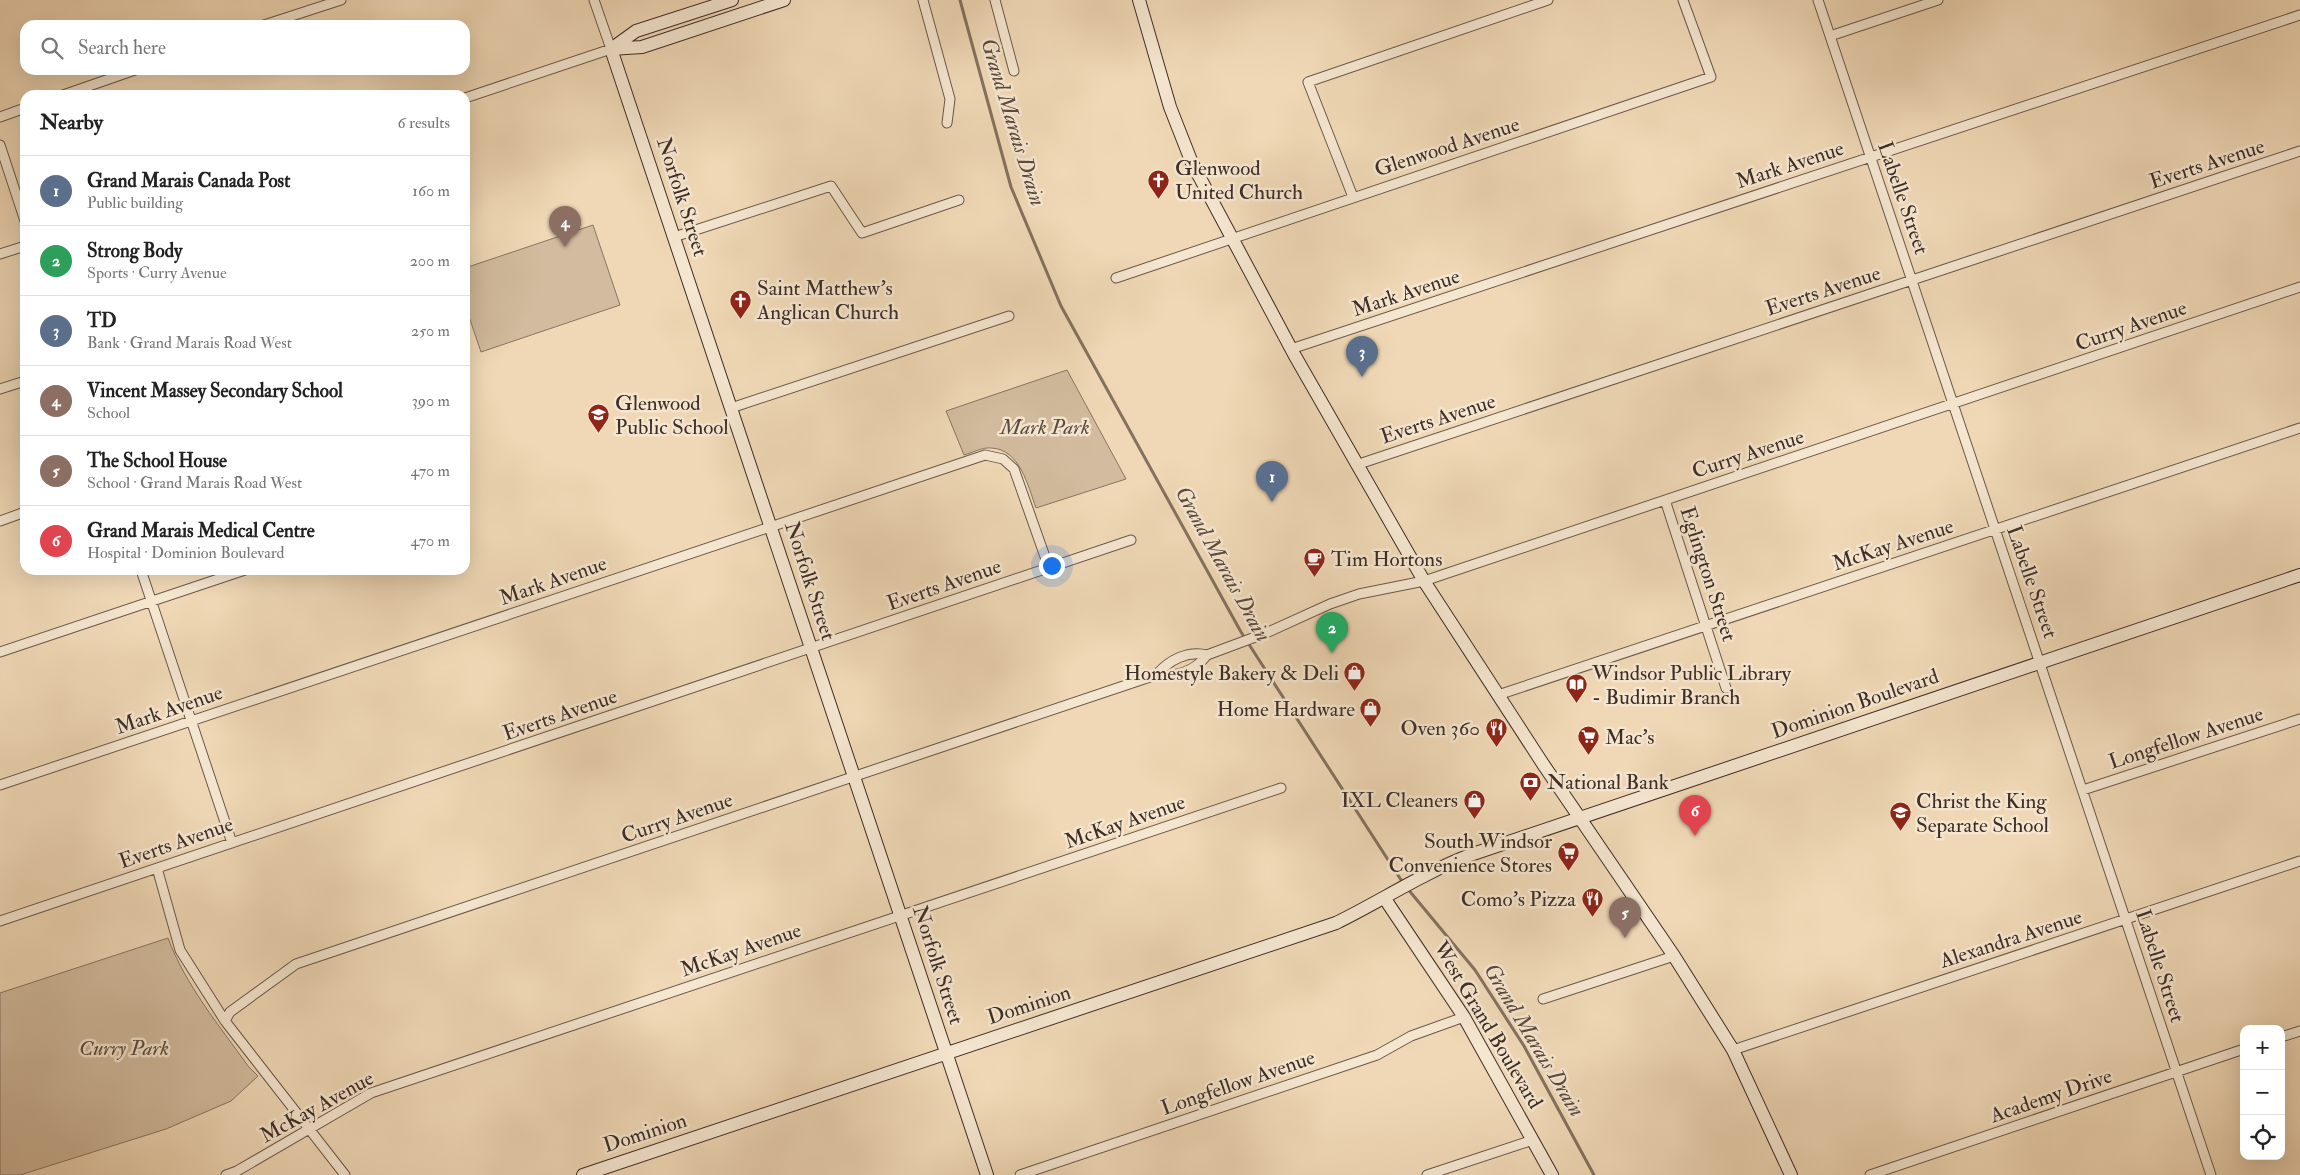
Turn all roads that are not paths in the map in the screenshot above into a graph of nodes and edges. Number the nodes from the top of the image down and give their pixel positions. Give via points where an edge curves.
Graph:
1 (340, 0) edge
2 (594, 0) edge
3 (732, 0) edge
4 (784, 0) edge
5 (923, 0) edge
6 (995, 0) edge
7 (1140, 0) edge
8 (1548, 0) edge
9 (1683, 0) edge
10 (1818, 0) edge
11 (1938, 0) edge
12 (2300, 15) edge
13 (279, 20) edge
14 (1830, 36) junction
15 (611, 49) junction
16 (1014, 71) dead end
17 (121, 75) edge
18 (77, 90) edge
19 (470, 96) edge
20 (20, 110) edge
21 (0, 117) edge
22 (947, 123) dead end
23 (0, 146) edge
24 (2300, 151) edge
25 (1871, 157) junction
26 (1352, 197) junction
27 (959, 200) dead end
28 (20, 206) edge
29 (674, 237) junction
30 (1231, 238) junction
31 (20, 248) edge
32 (0, 254) edge
33 (1116, 278) dead end
34 (1912, 280) junction
35 (2300, 287) edge
36 (1009, 316) dead end
37 (1291, 349) junction
38 (20, 383) edge
39 (0, 389) edge
40 (1954, 404) junction
41 (731, 408) junction
42 (2300, 428) edge
43 (1356, 465) junction
44 (1665, 500) junction
45 (20, 514) edge
46 (0, 521) edge
47 (771, 527) junction
48 (1996, 529) junction
49 (1131, 540) dead end
50 (1049, 568) junction
51 (143, 575) edge
52 (230, 575) edge
53 (2300, 576) edge
54 (1424, 580) junction
55 (152, 601) junction
56 (1706, 626) junction
57 (811, 648) junction
58 (0, 652) edge
59 (1208, 655) junction
60 (2040, 662) junction
61 (1156, 675) junction
62 (1726, 688) dead end
63 (1498, 696) junction
64 (2300, 719) edge
65 (192, 721) junction
66 (854, 777) junction
67 (0, 785) edge
68 (1280, 788) dead end
69 (2083, 790) junction
70 (1580, 817) junction
71 (232, 843) junction
72 (2300, 861) edge
73 (158, 868) junction
74 (1425, 875) joint
75 (1385, 899) junction
76 (900, 916) junction
77 (2126, 919) junction
78 (0, 921) edge
79 (1674, 956) junction
80 (1542, 999) dead end
81 (1464, 1017) junction
82 (225, 1021) junction
83 (2300, 1030) edge
84 (2285, 1036) edge
85 (1733, 1050) junction
86 (2240, 1050) edge
87 (946, 1053) junction
88 (2176, 1072) junction
89 (309, 1128) junction
90 (1533, 1140) junction
91 (226, 1175) edge
92 (345, 1175) edge
93 (583, 1175) edge
94 (987, 1175) edge
95 (1020, 1175) edge
96 (1427, 1175) edge
97 (1552, 1175) edge
98 (1791, 1175) edge
99 (1870, 1175) edge
100 (2211, 1175) edge

1 - 13 street
2 - 15 street, Norfolk Street
3 - 15 street via 636,31
4 - 15 street via 642,47
5 - 22 street via 950,99
6 - 16 street
7 - 30 street via 1170,107 1184,143
8 - 26 street via 1308,82
9 - 26 street, Glenwood Avenue via 1711,77
10 - 14 street, Labelle Street
11 - 14 street
12 - 25 street, Mark Avenue
14 - 25 street, Labelle Street
15 - 19 street
15 - 29 street, Norfolk Street
17 - 18 street
20 - 21 street
23 - 28 street
24 - 34 street, Everts Avenue
25 - 34 street, Labelle Street
25 - 37 street, Mark Avenue
26 - 30 street, Glenwood Avenue
27 - 29 street via 862,233 831,186
29 - 41 street, Norfolk Street
30 - 33 street, Glenwood Avenue
30 - 37 street
31 - 32 street
34 - 40 street, Labelle Street
34 - 43 street, Everts Avenue
35 - 40 street, Curry Avenue
36 - 41 street
37 - 43 street
38 - 39 street
40 - 44 street, Curry Avenue
40 - 48 street, Labelle Street
41 - 47 street, Norfolk Street
42 - 48 street, McKay Avenue
43 - 54 street
44 - 54 street, Curry Avenue
44 - 56 street, Eglington Street
45 - 46 street
47 - 50 street, Mark Avenue via 985,455 1003,459 1014,469
47 - 57 street, Norfolk Street
47 - 65 street, Mark Avenue
48 - 56 street, McKay Avenue
48 - 60 street, Labelle Street
49 - 50 street, Everts Avenue
50 - 57 street, Everts Avenue
51 - 55 street
52 - 55 street
53 - 60 street, Dominion Boulevard
54 - 59 street, Curry Avenue via 1359,594
54 - 63 street
55 - 58 street
55 - 65 street
56 - 62 street, Eglington Street
56 - 63 street, McKay Avenue
57 - 66 street, Norfolk Street
57 - 71 street, Everts Avenue
59 - 61 street, Curry Avenue via 1184,672
59 - 61 street, Curry Avenue via 1187,655 1164,665
60 - 69 street, Labelle Street
60 - 70 street, Dominion Boulevard
61 - 66 street, Curry Avenue
63 - 70 street
64 - 69 street, Longfellow Avenue
65 - 67 street, Mark Avenue
65 - 71 street
66 - 76 street, Norfolk Street
66 - 82 street, Curry Avenue via 296,964 230,1012
68 - 76 street, McKay Avenue
69 - 77 street, Labelle Street
70 - 74 street, Dominion Boulevard via 1462,858
70 - 79 street
71 - 73 street, Everts Avenue
72 - 77 street, Alexandra Avenue
73 - 78 street, Everts Avenue
73 - 82 street via 180,950
74 - 75 street, Dominion
75 - 81 street, West Grand Boulevard
75 - 87 street, Dominion via 1336,923
76 - 87 street, Norfolk Street
76 - 89 street, McKay Avenue via 371,1093
77 - 85 street, Alexandra Avenue
77 - 88 street, Labelle Street
79 - 80 street
79 - 85 street
81 - 90 street, West Grand Boulevard
81 - 95 street, Longfellow Avenue via 1411,1036 1377,1055
82 - 89 street
83 - 84 street
85 - 98 street
86 - 88 street, Academy Drive
87 - 93 street, Dominion
87 - 94 street, Norfolk Street
88 - 99 street, Academy Drive
88 - 100 street, Labelle Street
89 - 91 street, McKay Avenue
89 - 92 street
90 - 96 street
90 - 97 street, West Grand Boulevard

